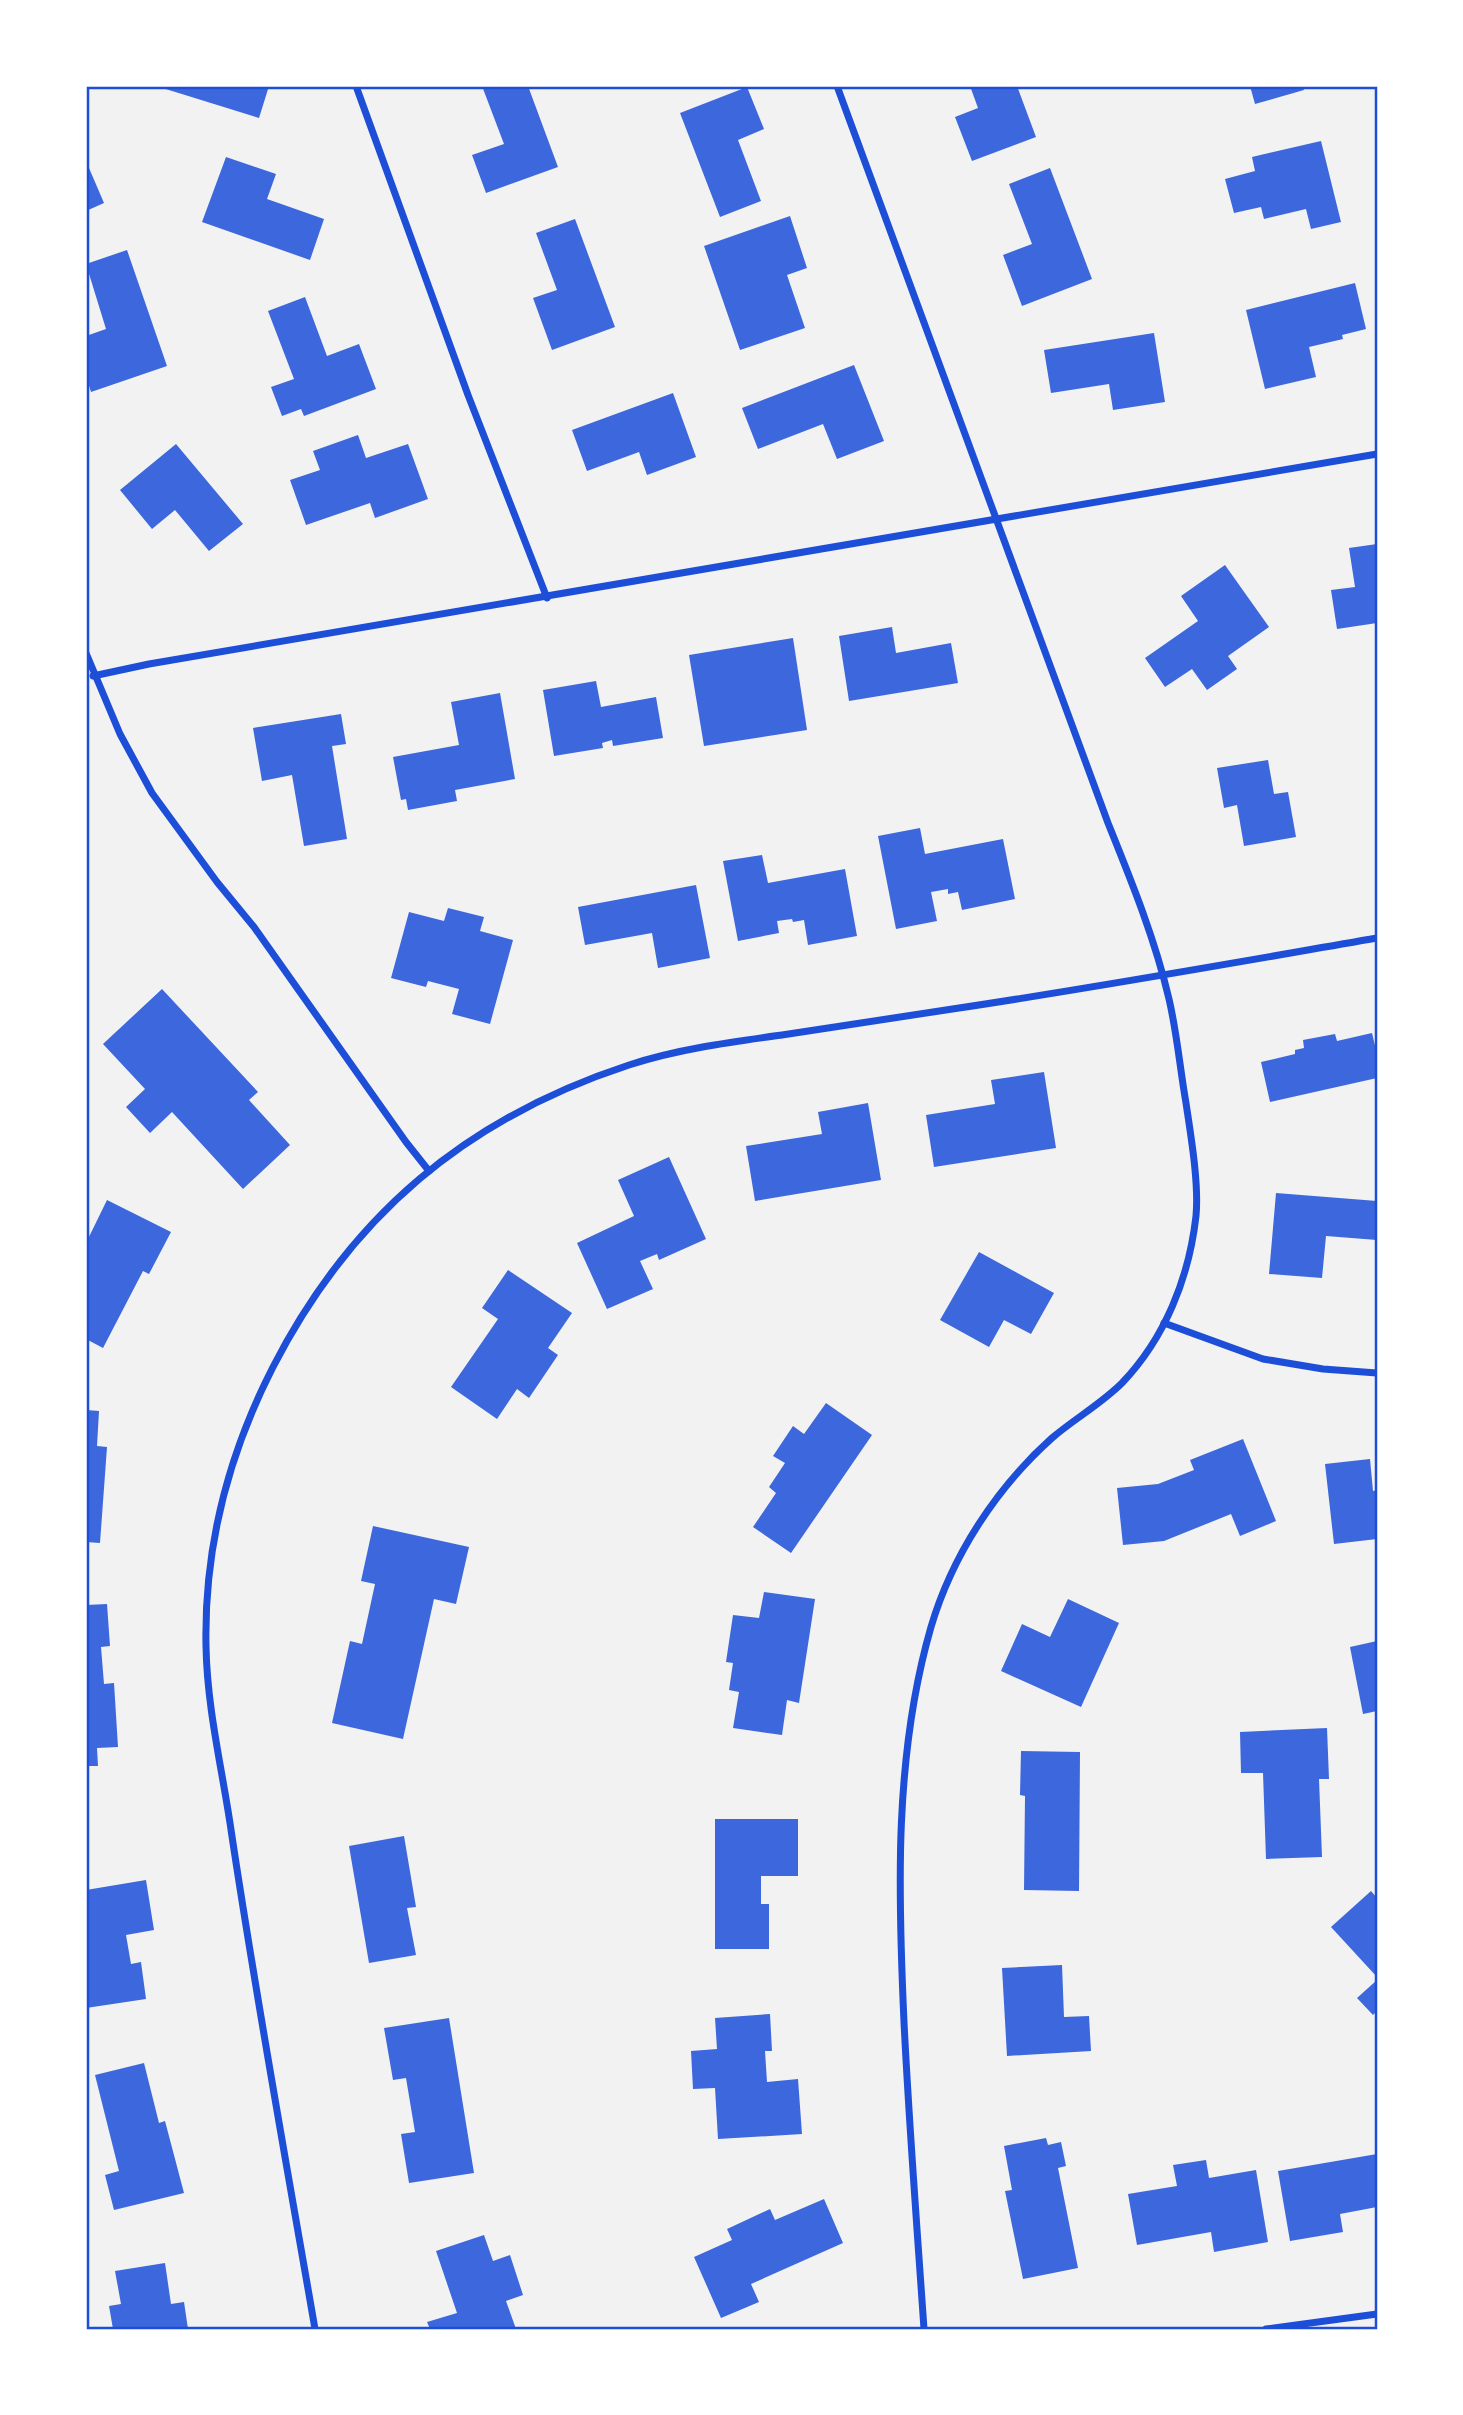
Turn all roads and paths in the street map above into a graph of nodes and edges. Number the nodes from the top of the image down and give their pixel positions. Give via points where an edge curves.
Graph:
1 (356, 86) edge
2 (837, 86) edge
3 (1377, 454) edge
4 (998, 518) junction
5 (547, 598) junction
6 (86, 653) edge
7 (93, 676) junction
8 (1377, 938) edge
9 (1163, 976) junction
10 (429, 1171) junction
11 (1164, 1323) junction
12 (1377, 1373) edge
13 (1377, 2314) edge
14 (315, 2329) edge
15 (924, 2329) edge
16 (1266, 2329) edge

1 - 5 street
2 - 4 street
3 - 4 street
4 - 5 street
4 - 9 street
5 - 7 street
6 - 7 street
7 - 10 street via 152,793
8 - 9 street
9 - 10 street via 713,1045 633,1064 503,1119
9 - 11 street via 1191,1140 1196,1212 1182,1287
10 - 14 street via 384,1209 340,1258 289,1336 240,1440 227,1482 207,1594 207,1686
11 - 12 street via 1263,1359
11 - 15 street via 1145,1356 1119,1386 1052,1439 993,1501 943,1592 922,1664 905,1769 901,1929
13 - 16 street

